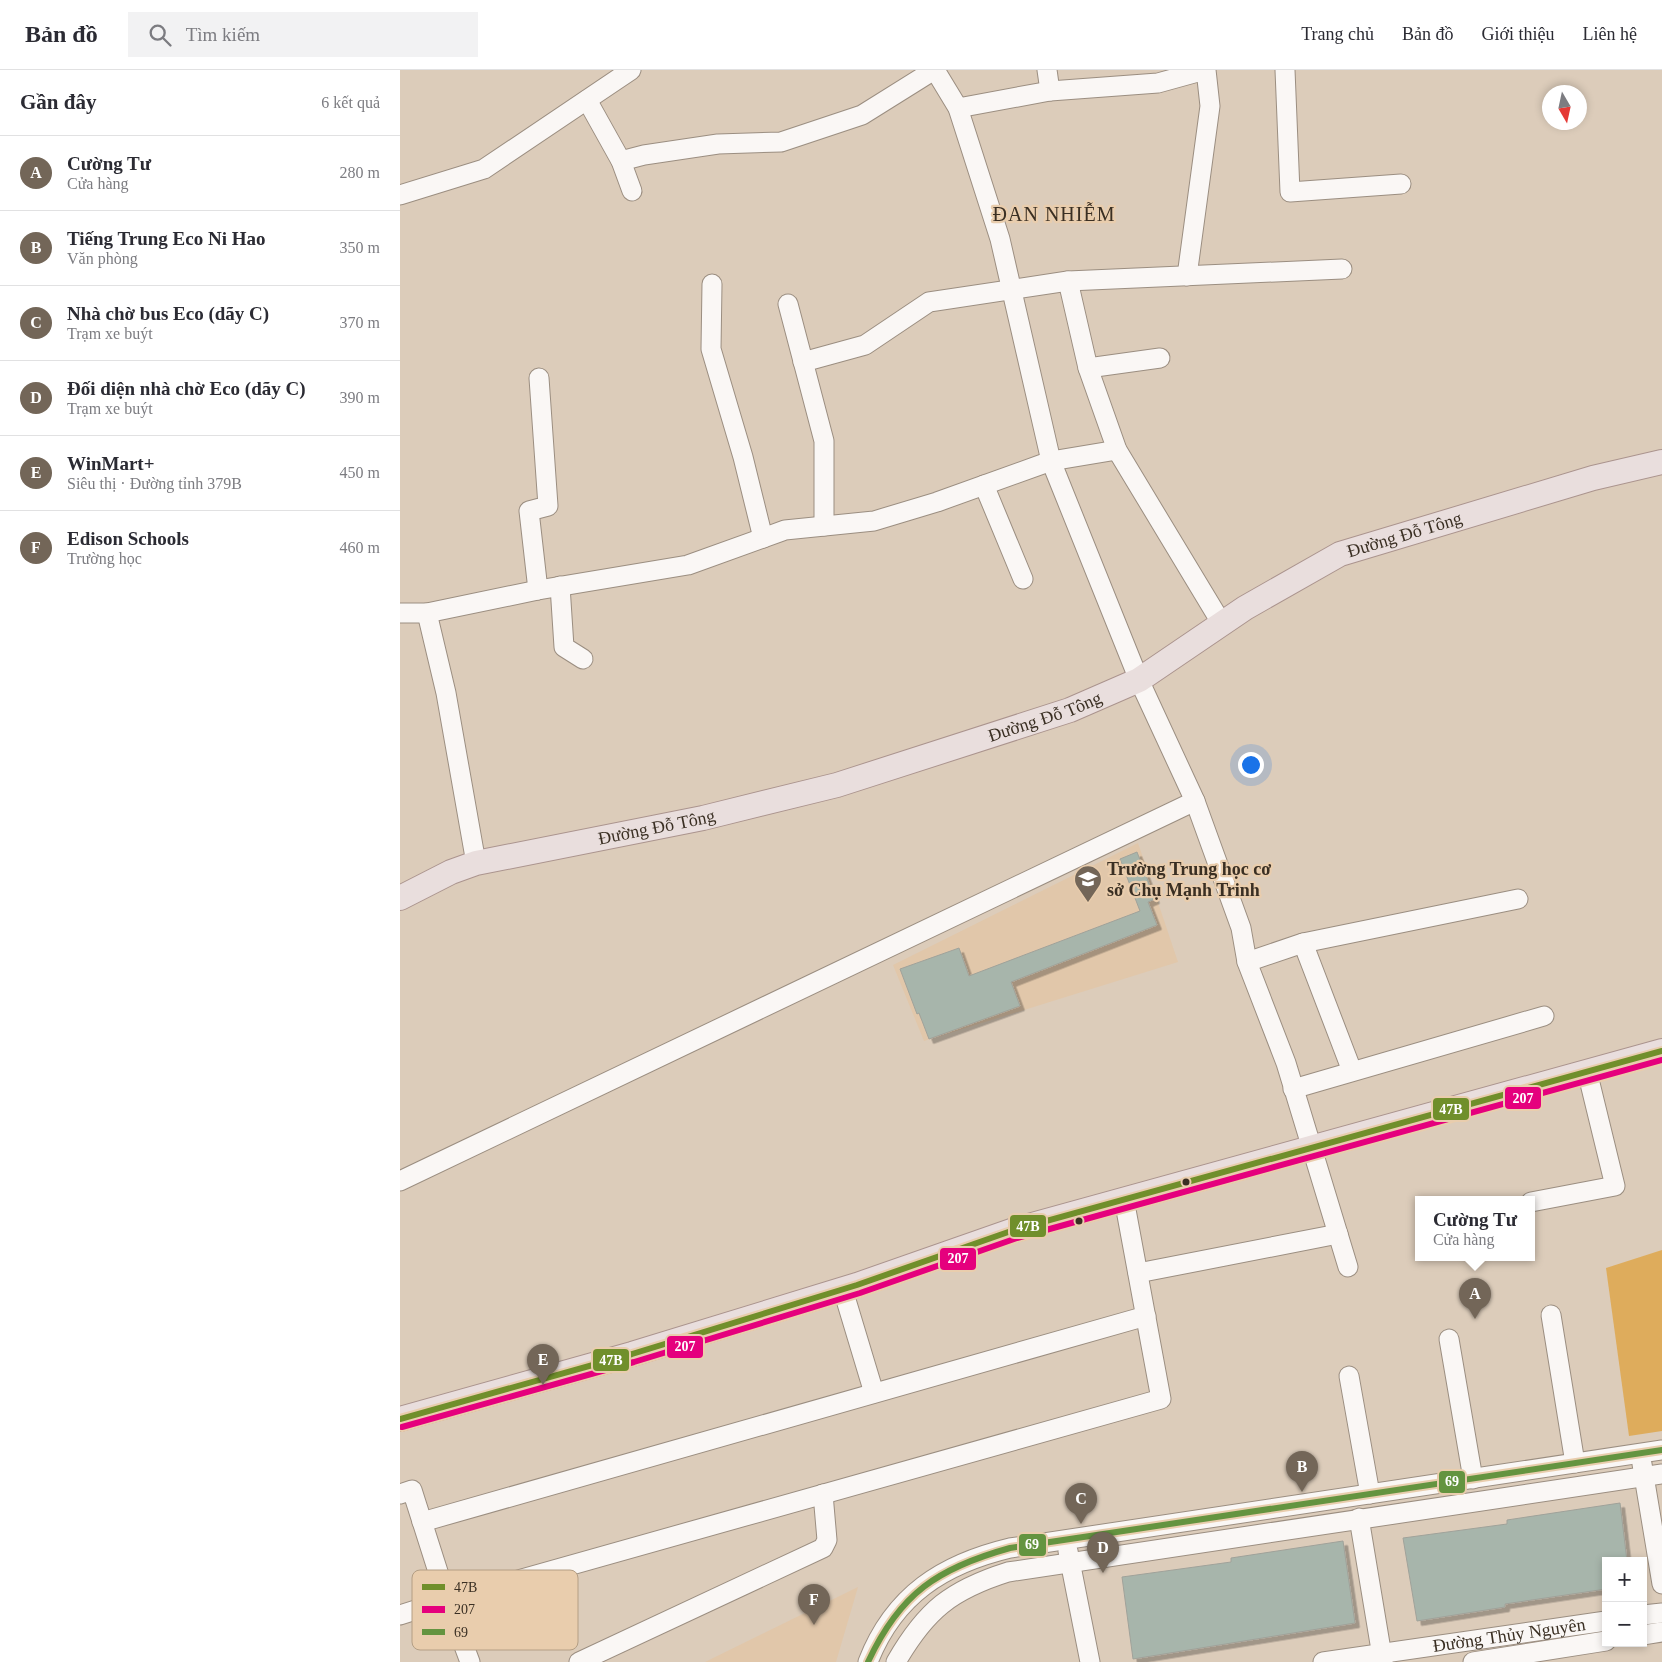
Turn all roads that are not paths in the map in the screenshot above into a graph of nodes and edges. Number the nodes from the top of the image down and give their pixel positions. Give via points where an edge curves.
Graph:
1 (631, 70) edge
2 (934, 70) edge
3 (1047, 70) edge
4 (1285, 70) edge
5 (1200, 71) edge
6 (1050, 91) junction
7 (587, 100) junction
8 (958, 108) junction
9 (621, 161) junction
10 (1401, 184) dead end
11 (632, 191) dead end
12 (400, 195) edge
13 (1342, 269) dead end
14 (1188, 276) junction
15 (1068, 281) junction
16 (712, 284) dead end
17 (1012, 290) junction
18 (788, 304) dead end
19 (1160, 358) dead end
20 (803, 362) junction
21 (1088, 368) junction
22 (539, 378) dead end
23 (1118, 450) junction
24 (1051, 461) junction
25 (1662, 462) edge
26 (984, 485) junction
27 (824, 526) junction
28 (763, 538) junction
29 (1023, 579) dead end
30 (560, 586) junction
31 (538, 590) junction
32 (400, 613) edge
33 (427, 613) junction
34 (1222, 624) junction
35 (583, 659) dead end
36 (1139, 680) junction
37 (1195, 801) junction
38 (476, 863) junction
39 (400, 898) edge
40 (1518, 898) dead end
41 (1302, 944) junction
42 (1247, 962) junction
43 (1544, 1016) dead end
44 (1662, 1051) edge
45 (1352, 1071) junction
46 (1587, 1071) junction
47 (1292, 1089) junction
48 (1311, 1148) junction
49 (400, 1181) edge
50 (1124, 1199) junction
51 (1535, 1201) edge
52 (1338, 1234) junction
53 (1348, 1267) dead end
54 (1138, 1273) junction
55 (843, 1290) junction
56 (1146, 1316) junction
57 (1551, 1316) dead end
58 (1449, 1339) dead end
59 (1349, 1376) dead end
60 (874, 1394) junction
61 (400, 1419) edge
62 (1662, 1450) edge
63 (1641, 1453) junction
64 (1575, 1463) junction
65 (1653, 1475) edge
66 (1472, 1479) junction
67 (400, 1494) edge
68 (823, 1494) junction
69 (1370, 1494) junction
70 (1359, 1518) junction
71 (422, 1522) junction
72 (1066, 1539) junction
73 (1070, 1561) junction
74 (437, 1570) edge
75 (553, 1570) edge
76 (1662, 1584) edge
77 (412, 1612) edge
78 (1662, 1612) edge
79 (1647, 1614) edge
80 (400, 1616) edge
81 (1602, 1622) edge
82 (1662, 1632) edge
83 (1647, 1634) edge
84 (1602, 1642) edge
85 (466, 1650) edge
86 (1382, 1657) edge
87 (470, 1662) edge
88 (579, 1662) edge
89 (868, 1662) edge
90 (896, 1662) edge
91 (1090, 1662) edge
92 (1322, 1662) edge
93 (1473, 1662) edge

1 - 7 street
2 - 8 street
2 - 9 street via 862,115 781,142 718,144 644,154
3 - 6 street
4 - 10 street via 1290,192
5 - 6 street via 1158,83
5 - 14 street via 1210,106
6 - 8 street
7 - 9 street
7 - 12 street via 484,169
8 - 17 street via 1000,239
9 - 11 street
13 - 14 street
14 - 15 street
15 - 17 street
15 - 21 street
16 - 28 street via 711,349
17 - 20 street via 928,302 865,345
17 - 24 street
18 - 20 street
19 - 21 street
20 - 27 street via 824,441
21 - 23 street
22 - 31 street via 548,506 529,511
23 - 24 street
23 - 34 street
24 - 26 street
24 - 36 street
25 - 34 main road, Đường Đỗ Tông via 1593,478 1340,554
26 - 27 street via 874,521
26 - 29 street
27 - 28 street via 785,530
28 - 30 street via 688,565
30 - 31 street
30 - 35 street via 564,647
31 - 33 street
32 - 33 street
33 - 38 street via 446,693
34 - 36 main road, Đường Đỗ Tông
36 - 37 street
36 - 38 main road, Đường Đỗ Tông via 1070,710 837,785 703,818
37 - 42 street via 1241,928
37 - 49 street
38 - 39 main road, Đường Đỗ Tông
40 - 41 street
41 - 42 street
41 - 45 street
42 - 47 street via 1286,1063
43 - 45 street
44 - 46 main road
45 - 47 street
46 - 48 main road
46 - 51 street via 1615,1186
47 - 48 street
48 - 50 main road
48 - 52 street
50 - 54 street
50 - 55 main road via 1014,1230
52 - 53 street
52 - 54 street
54 - 56 street
55 - 60 street
55 - 61 main road
56 - 60 street
56 - 68 street via 1161,1399
57 - 64 street
58 - 66 street
59 - 69 street
60 - 71 street
62 - 63 street
63 - 64 street
63 - 65 street
64 - 66 street
65 - 70 street
65 - 76 street
66 - 69 street
67 - 71 street via 412,1490
68 - 75 street
68 - 88 street via 827,1540 823,1548
69 - 72 street
70 - 73 street
70 - 86 street
71 - 74 street
72 - 73 street
72 - 89 street via 976,1556 945,1571 901,1606 884,1629
73 - 90 street via 1008,1572 980,1581 951,1597 930,1613 913,1633
73 - 91 street
77 - 80 street
78 - 79 street
81 - 86 street, Đường Thủy Nguyên
82 - 83 street
84 - 93 street, Đường Thủy Nguyên
85 - 87 street
86 - 92 street, Đường Thủy Nguyên

